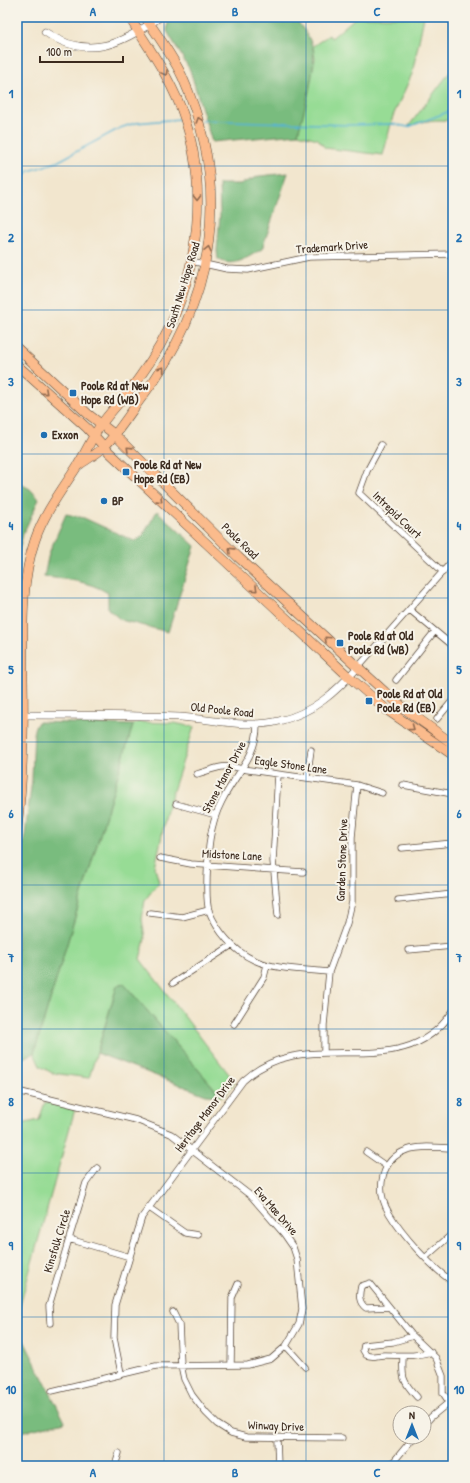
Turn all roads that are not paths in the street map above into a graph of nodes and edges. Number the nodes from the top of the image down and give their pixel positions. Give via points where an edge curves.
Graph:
1 (129, 17) edge
2 (160, 17) edge
3 (147, 21) edge
4 (45, 32) dead end
5 (139, 32) junction
6 (453, 254) edge
7 (191, 261) junction
8 (204, 265) junction
9 (17, 348) edge
10 (17, 365) edge
11 (101, 424) junction
12 (114, 434) junction
13 (94, 436) junction
14 (381, 445) dead end
15 (104, 447) junction
16 (78, 466) junction
17 (453, 560) edge
18 (443, 572) junction
19 (410, 610) junction
20 (435, 632) junction
21 (453, 646) edge
22 (358, 667) junction
23 (349, 677) junction
24 (396, 680) dead end
25 (453, 700) edge
26 (20, 715) edge
27 (437, 719) dead end
28 (257, 725) junction
29 (453, 744) edge
30 (312, 750) dead end
31 (453, 755) edge
32 (242, 769) junction
33 (197, 774) dead end
34 (278, 774) junction
35 (307, 778) junction
36 (357, 785) junction
37 (403, 785) dead end
38 (382, 792) dead end
39 (453, 794) edge
40 (176, 804) dead end
41 (216, 815) junction
42 (17, 828) edge
43 (453, 842) edge
44 (402, 848) dead end
45 (160, 858) dead end
46 (208, 865) junction
47 (273, 868) junction
48 (303, 872) dead end
49 (453, 894) edge
50 (398, 900) dead end
51 (209, 910) junction
52 (150, 913) dead end
53 (278, 916) dead end
54 (232, 945) junction
55 (453, 946) edge
56 (408, 950) dead end
57 (267, 965) junction
58 (329, 972) junction
59 (173, 984) dead end
60 (453, 1011) edge
61 (234, 1024) dead end
62 (324, 1052) junction
63 (17, 1091) edge
64 (453, 1148) edge
65 (192, 1150) junction
66 (366, 1152) dead end
67 (386, 1166) junction
68 (97, 1168) dead end
69 (148, 1207) junction
70 (453, 1233) edge
71 (198, 1235) dead end
72 (69, 1239) junction
73 (130, 1257) junction
74 (426, 1257) junction
75 (453, 1282) edge
76 (238, 1284) dead end
77 (388, 1306) junction
78 (173, 1312) dead end
79 (50, 1323) dead end
80 (412, 1335) junction
81 (286, 1346) junction
82 (431, 1352) junction
83 (403, 1357) junction
84 (181, 1365) junction
85 (231, 1365) junction
86 (305, 1367) dead end
87 (121, 1373) junction
88 (52, 1391) dead end
89 (417, 1396) dead end
90 (451, 1400) edge
91 (432, 1418) edge
92 (342, 1438) dead end
93 (277, 1439) junction
94 (407, 1445) edge
95 (119, 1453) dead end
96 (115, 1466) edge
97 (278, 1466) edge
98 (390, 1466) edge

1 - 5 main road, South New Hope Road
2 - 3 street
3 - 5 street
8 -> 3 main road, South New Hope Road via 210,243 211,218 211,180 204,137 181,74
4 - 5 street via 57,40 80,47 107,46
5 -> 7 main road, South New Hope Road via 171,85 190,138 197,193 195,243
6 - 8 street, Trademark Drive via 309,257 248,270 227,270
7 - 8 street, Trademark Drive
7 - 11 main road, South New Hope Road via 175,317 160,346 142,374
12 -> 8 main road, South New Hope Road via 165,365 186,324
9 - 11 main road, Poole Road
10 -> 13 main road, Poole Road
11 - 12 main road, Poole Road
11 - 13 main road, South New Hope Road
12 - 15 main road, South New Hope Road
22 -> 12 main road, Poole Road via 238,557
13 - 15 main road, Poole Road
13 - 16 main road, South New Hope Road
14 - 18 street, Intrepid Court via 359,493
15 - 16 main road, South New Hope Road
15 -> 23 main road, Poole Road
16 - 26 main road, South New Hope Road via 55,499 35,540 29,564 24,603
17 - 18 street, Old Poole Road
18 - 19 street, Old Poole Road
19 - 20 street
19 - 22 street, Old Poole Road
20 - 21 street
20 - 24 street
22 - 23 street, Old Poole Road
22 - 29 main road, Poole Road via 405,709
23 - 28 street, Old Poole Road via 315,707 281,721
23 -> 31 main road, Poole Road via 387,710
25 - 27 street
26 - 28 street, Old Poole Road via 181,717
26 - 42 main road, South New Hope Road via 22,773
28 - 32 street, Stone Manor Drive via 254,748
30 - 35 street
32 - 33 street, Eagle Stone Lane via 226,766
32 - 34 street, Eagle Stone Lane
32 - 41 street, Stone Manor Drive
34 - 35 street, Eagle Stone Lane
34 - 47 street
35 - 36 street, Eagle Stone Lane
36 - 38 street, Eagle Stone Lane
36 - 58 street, Garden Stone Drive via 352,837 352,902
37 - 39 street
40 - 41 street
41 - 46 street, Stone Manor Drive via 208,841
43 - 44 street
45 - 46 street, Midstone Lane
46 - 47 street, Midstone Lane
46 - 51 street, Stone Manor Drive
47 - 48 street, Midstone Lane
47 - 53 street
49 - 50 street
51 - 52 street via 182,917
51 - 54 street, Stone Manor Drive via 217,926
54 - 57 street, Stone Manor Drive via 252,959
54 - 59 street
55 - 56 street
57 - 58 street, Stone Manor Drive
57 - 61 street via 264,977
58 - 62 street, Garden Stone Drive
60 - 62 street, Heritage Manor Drive via 432,1034 400,1050
62 - 65 street, Heritage Manor Drive via 302,1053 281,1058 251,1074
63 - 65 street, Eva Mae Drive via 150,1125 171,1134
64 - 67 street via 409,1150 397,1155
65 - 69 street, Heritage Manor Drive
65 - 81 street, Eva Mae Drive via 250,1196 293,1247 297,1259 302,1310 299,1324
66 - 67 street
67 - 74 street via 382,1178 383,1199 388,1212 401,1231
68 - 72 street, Kinsfolk Circle via 86,1183
69 - 71 street via 185,1233
69 - 73 street, Heritage Manor Drive via 142,1217
70 - 74 street
72 - 73 street
72 - 79 street, Kinsfolk Circle via 49,1306
73 - 87 street, Heritage Manor Drive via 115,1305 113,1323
74 - 75 street via 439,1272
76 - 85 street via 232,1298
77 - 77 street via 370,1283 361,1286 359,1297 366,1308
77 - 80 street
78 - 84 street, Winway Drive via 179,1324
80 - 82 street
80 - 83 street via 393,1342 364,1345 363,1350 371,1357
81 - 85 street, Eva Mae Drive via 264,1362
81 - 86 street
82 - 83 street
82 - 90 street via 441,1366 443,1393
83 - 89 street via 402,1376 406,1385
84 - 85 street, Eva Mae Drive
84 - 87 street, Eva Mae Drive via 156,1366
84 - 93 street, Winway Drive via 184,1379 192,1395 217,1424 231,1433 246,1438
87 - 88 street, Eva Mae Drive
90 - 91 street
92 - 93 street, Winway Drive
93 - 97 street
94 - 98 street
95 - 96 street

